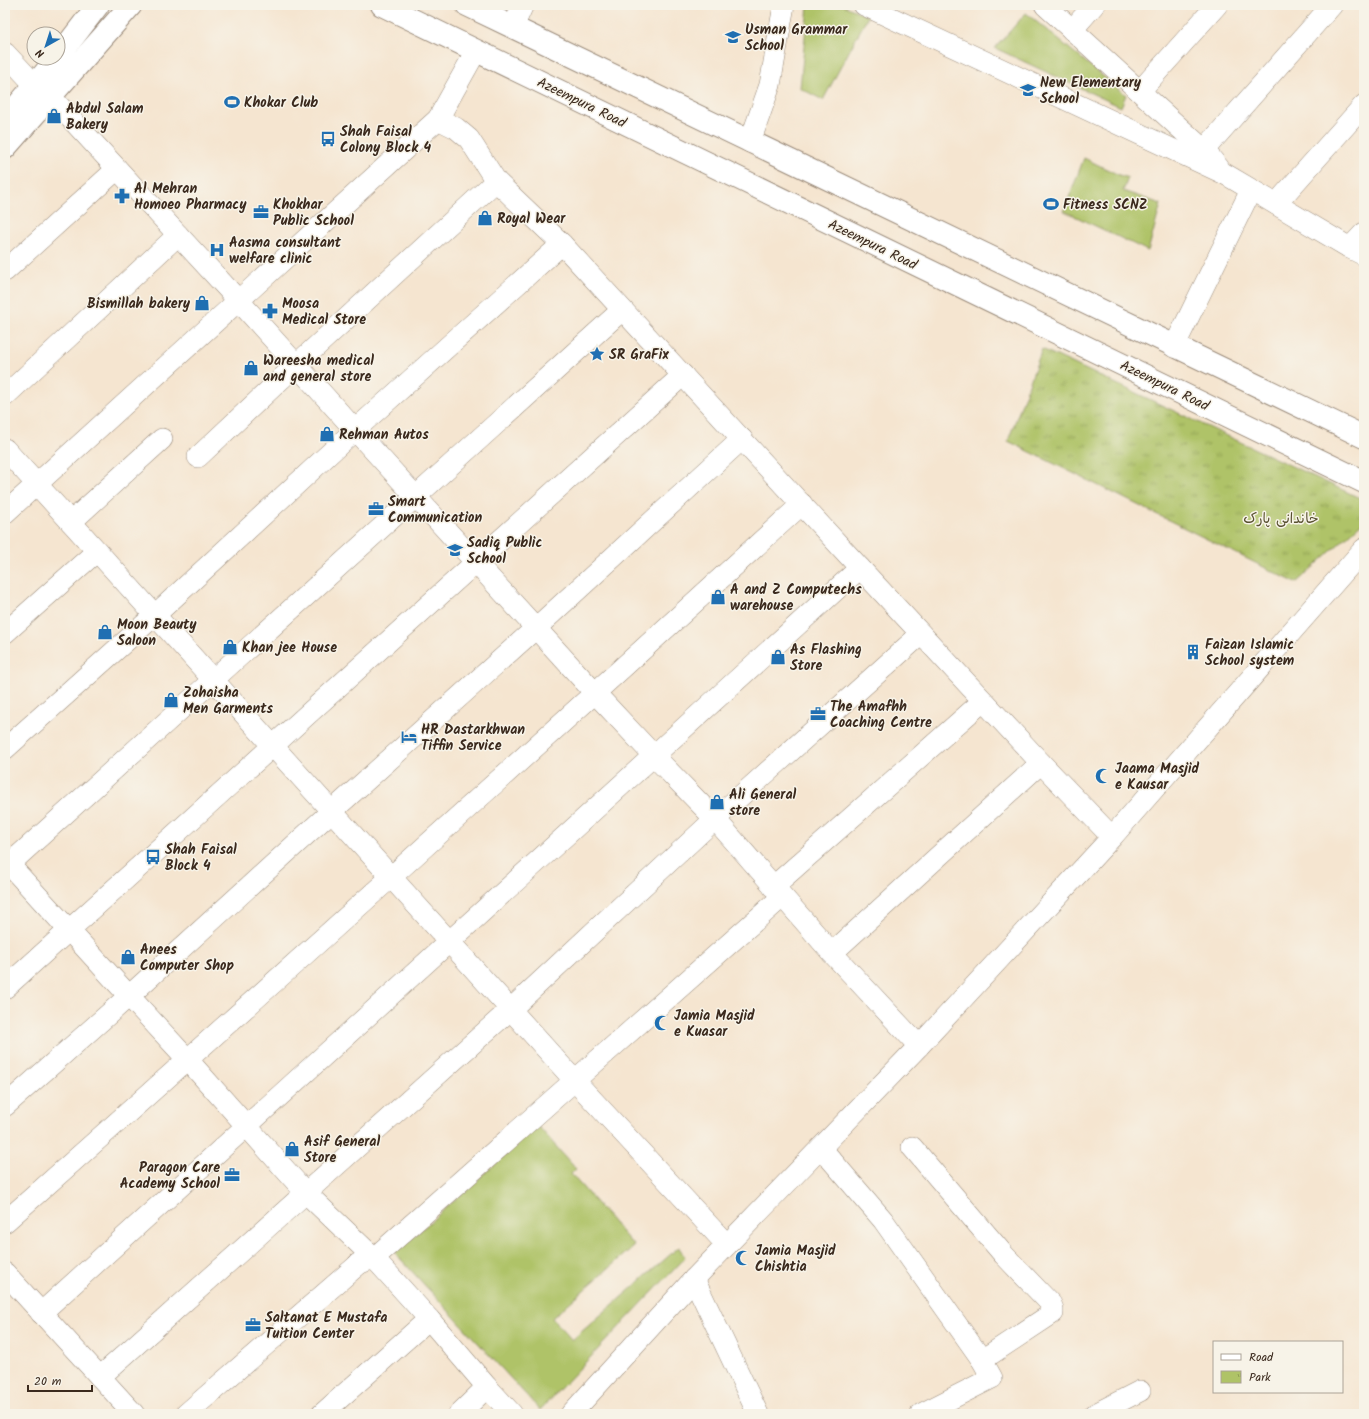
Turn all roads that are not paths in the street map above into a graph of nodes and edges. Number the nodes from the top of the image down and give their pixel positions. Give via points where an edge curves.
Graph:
1 (98, 5) edge
2 (131, 5) edge
3 (382, 5) edge
4 (467, 5) edge
5 (523, 5) edge
6 (784, 5) edge
7 (864, 5) edge
8 (1044, 5) edge
9 (1094, 5) edge
10 (1217, 5) edge
11 (1332, 5) edge
12 (513, 27) junction
13 (1072, 30) junction
14 (66, 46) edge
15 (476, 51) junction
16 (5, 52) edge
17 (53, 66) edge
18 (43, 91) junction
19 (1140, 92) junction
20 (1364, 105) edge
21 (438, 118) junction
22 (5, 120) edge
23 (750, 142) junction
24 (5, 148) edge
25 (1204, 150) junction
26 (117, 169) junction
27 (1225, 174) junction
28 (496, 181) junction
29 (1251, 190) junction
30 (1276, 204) junction
31 (178, 235) junction
32 (562, 244) junction
33 (1359, 245) edge
34 (5, 271) edge
35 (238, 300) junction
36 (622, 310) junction
37 (1174, 346) junction
38 (296, 365) junction
39 (683, 375) junction
40 (5, 396) edge
41 (355, 430) junction
42 (1364, 438) edge
43 (162, 439) dead end
44 (742, 439) junction
45 (5, 449) edge
46 (198, 457) dead end
47 (1364, 482) edge
48 (37, 484) junction
49 (416, 496) junction
50 (802, 504) junction
51 (5, 513) edge
52 (71, 522) junction
53 (1364, 549) edge
54 (97, 551) junction
55 (476, 563) junction
56 (860, 568) junction
57 (155, 615) junction
58 (536, 628) junction
59 (5, 633) edge
60 (921, 634) junction
61 (213, 680) junction
62 (596, 693) junction
63 (983, 701) junction
64 (273, 745) junction
65 (5, 749) edge
66 (654, 756) junction
67 (1041, 763) junction
68 (332, 810) junction
69 (715, 820) junction
70 (1112, 837) junction
71 (6, 864) edge
72 (392, 877) junction
73 (778, 892) junction
74 (68, 930) junction
75 (449, 941) junction
76 (832, 953) junction
77 (5, 988) edge
78 (128, 996) junction
79 (511, 1009) junction
80 (919, 1046) junction
81 (188, 1060) junction
82 (575, 1081) junction
83 (5, 1106) edge
84 (247, 1127) junction
85 (912, 1147) dead end
86 (821, 1148) junction
87 (305, 1192) junction
88 (5, 1222) edge
89 (727, 1246) junction
90 (367, 1259) junction
91 (5, 1274) edge
92 (694, 1279) junction
93 (41, 1313) junction
94 (429, 1319) junction
95 (982, 1360) junction
96 (100, 1377) junction
97 (487, 1387) junction
98 (1140, 1390) dead end
99 (134, 1414) edge
100 (186, 1414) edge
101 (322, 1414) edge
102 (459, 1414) edge
103 (512, 1414) edge
104 (571, 1414) edge
105 (758, 1414) edge
106 (921, 1414) edge
107 (1095, 1414) edge

1 - 14 main road
2 - 18 main road
3 - 15 main road, Azeempura Road
4 - 12 main road
5 - 12 street
6 - 23 street via 770,85
7 - 27 street
8 - 13 street
9 - 13 street
10 - 19 street
11 - 25 street
12 - 23 main road
13 - 19 street
15 - 21 street
15 - 47 main road, Azeempura Road
16 - 18 street
17 - 18 main road
18 - 22 main road
18 - 24 main road
18 - 26 street
19 - 25 street
20 - 30 street
21 - 28 street via 469,139
21 - 35 street
23 - 37 main road
25 - 27 street
26 - 31 street
26 - 34 street
27 - 29 street
28 - 32 street
28 - 38 street
29 - 30 street
29 - 37 street
30 - 33 street
31 - 35 street
31 - 40 street
32 - 36 street
32 - 41 street
35 - 38 street
35 - 48 street
36 - 39 street
36 - 49 street
37 - 42 main road
38 - 41 street
38 - 46 street
39 - 44 street
39 - 55 street
41 - 49 street
41 - 57 street
43 - 52 street
44 - 50 street
44 - 58 street
45 - 48 street
48 - 51 street
48 - 52 street
49 - 55 street
49 - 61 street
50 - 56 street
50 - 62 street
52 - 54 street
53 - 70 street
54 - 57 street
54 - 59 street
55 - 58 street
55 - 64 street
56 - 60 street
56 - 66 street
57 - 61 street
57 - 65 street
58 - 62 street
58 - 68 street
60 - 63 street
60 - 69 street
61 - 64 street
61 - 71 street
62 - 66 street
62 - 72 street
63 - 67 street
63 - 73 street
64 - 68 street
64 - 74 street
66 - 69 street
66 - 75 street
67 - 70 street
67 - 76 street
68 - 72 street
68 - 78 street
69 - 73 street
69 - 79 street
70 - 80 street
71 - 74 street
72 - 75 street
72 - 81 street
73 - 76 street
73 - 82 street
74 - 77 street
74 - 78 street
75 - 79 street
75 - 84 street
76 - 80 street
78 - 81 street
78 - 83 street
79 - 82 street
79 - 87 street
80 - 86 street
81 - 84 street
81 - 88 street
82 - 89 street
82 - 90 street
84 - 87 street
84 - 93 street
85 - 95 street via 1053,1309 1053,1313
86 - 89 street
86 - 95 street via 883,1220
87 - 90 street
87 - 96 street
89 - 92 street
90 - 94 street
90 - 100 street
91 - 93 street
92 - 104 street
92 - 105 street
93 - 96 street
94 - 97 street
94 - 101 street
95 - 106 street via 992,1378
96 - 99 street
97 - 102 street
97 - 103 street
98 - 107 street

